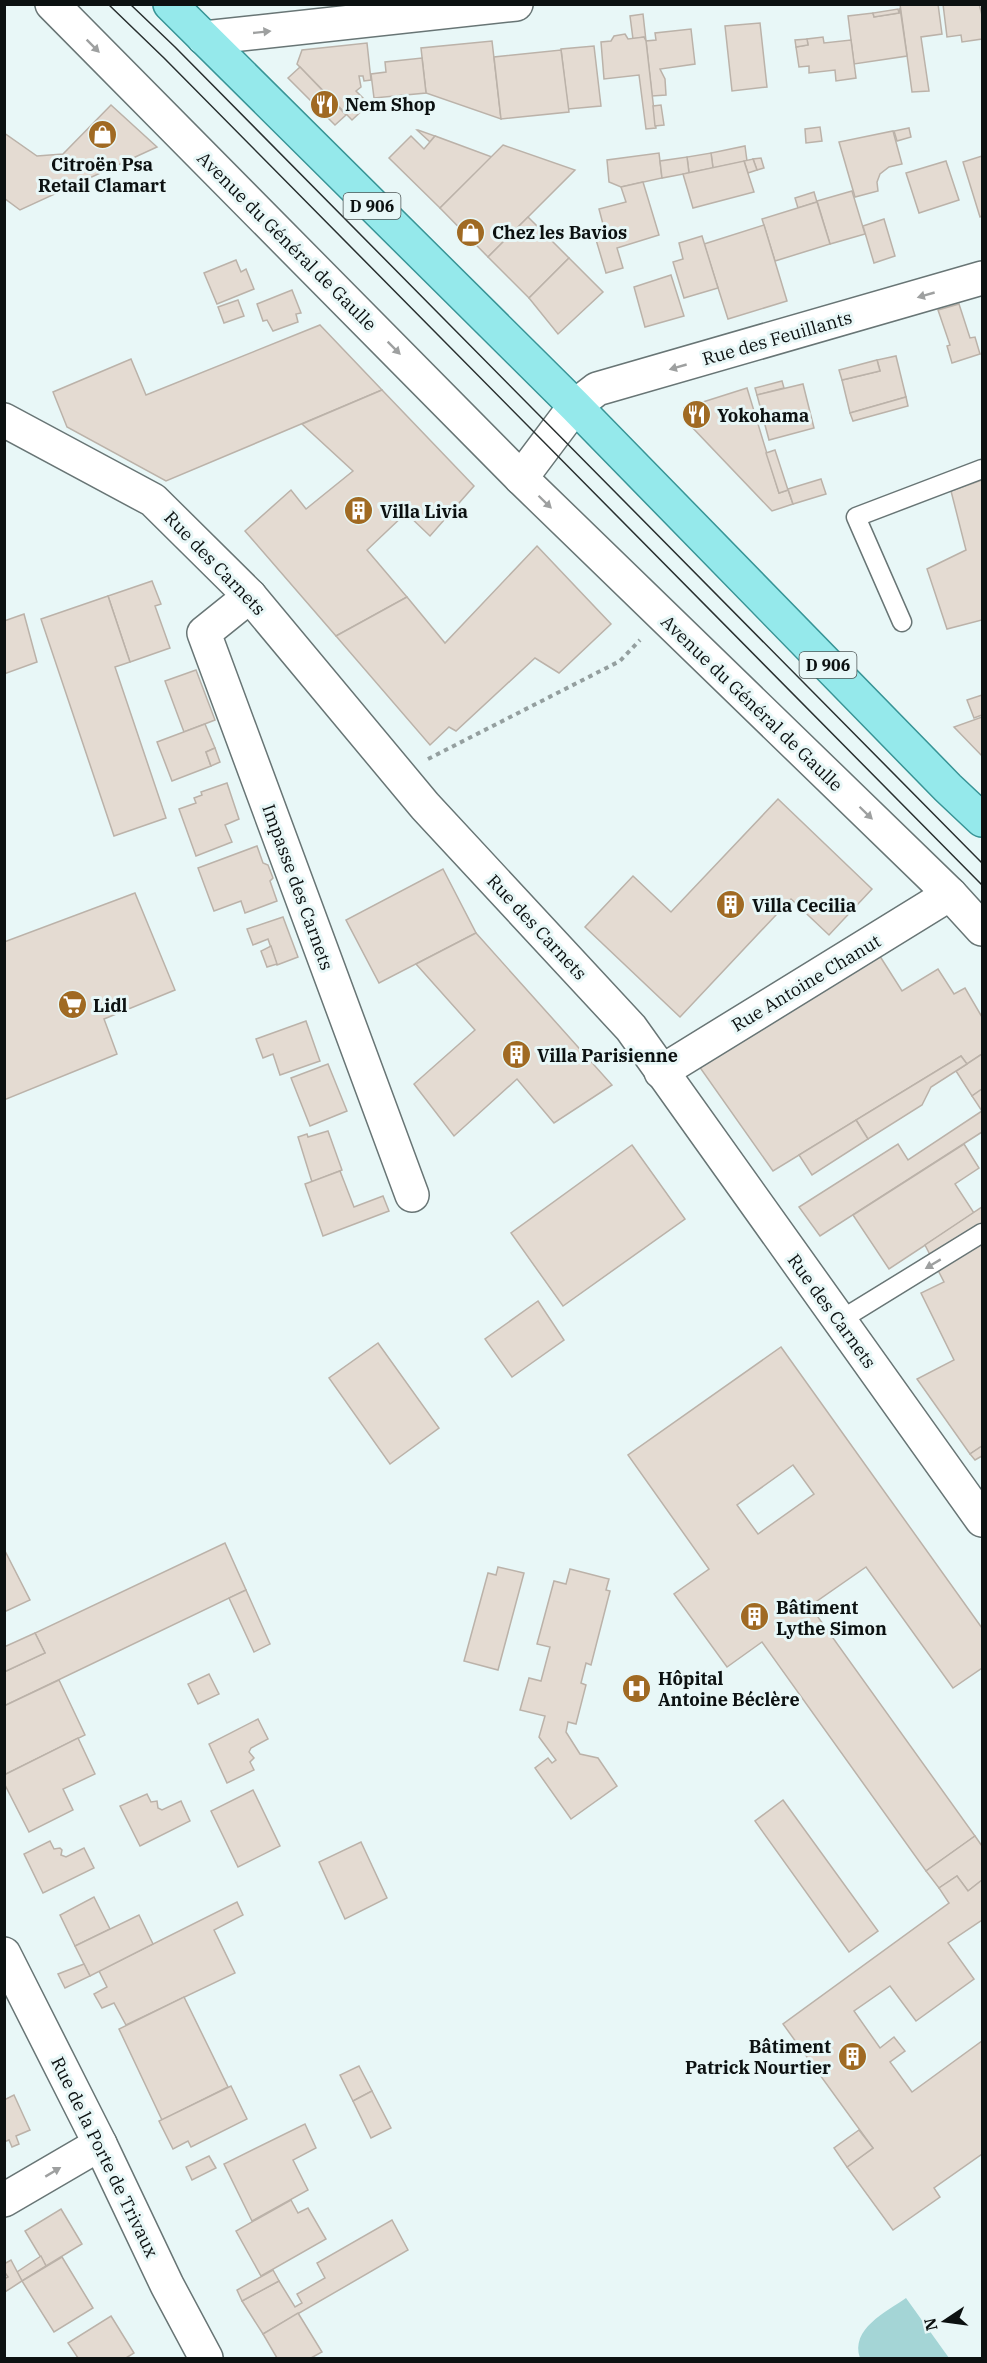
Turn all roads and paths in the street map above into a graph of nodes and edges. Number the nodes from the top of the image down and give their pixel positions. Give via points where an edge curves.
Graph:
1 (52, 4) edge
2 (170, 4) edge
3 (516, 4) edge
4 (204, 38) junction
5 (982, 278) edge
6 (575, 406) junction
7 (4, 420) edge
8 (982, 469) edge
9 (520, 478) junction
10 (250, 596) junction
11 (663, 616) junction
12 (902, 622) dead end
13 (398, 774) junction
14 (982, 820) edge
15 (950, 894) junction
16 (982, 929) edge
17 (661, 1072) junction
18 (412, 1195) dead end
19 (982, 1233) edge
20 (839, 1321) junction
21 (982, 1520) edge
22 (4, 1954) edge
23 (100, 2144) junction
24 (4, 2200) edge
25 (206, 2358) edge

1 -> 9 street, Avenue du Général de Gaulle
2 - 4 main road, D 906
4 -> 3 street
4 - 6 main road, D 906
5 -> 6 street, Rue des Feuillants via 597,389
6 - 9 street
6 - 14 main road, D 906
7 - 10 street, Rue des Carnets via 153,500
8 - 12 lane via 856,517
9 -> 11 street, Avenue du Général de Gaulle
10 - 13 street, Rue des Carnets
10 - 18 street, Impasse des Carnets via 204,633
11 - 13 path via 620,661
11 -> 15 street, Avenue du Général de Gaulle
13 - 17 street, Rue des Carnets via 631,1028
15 - 16 street, Avenue du Général de Gaulle
15 - 17 street, Rue Antoine Chanut
17 - 20 street, Rue des Carnets
19 -> 20 lane
20 - 21 street, Rue des Carnets
22 - 23 street, Rue de la Porte de Trivaux
24 -> 23 street
23 - 25 street, Rue de la Porte de Trivaux

